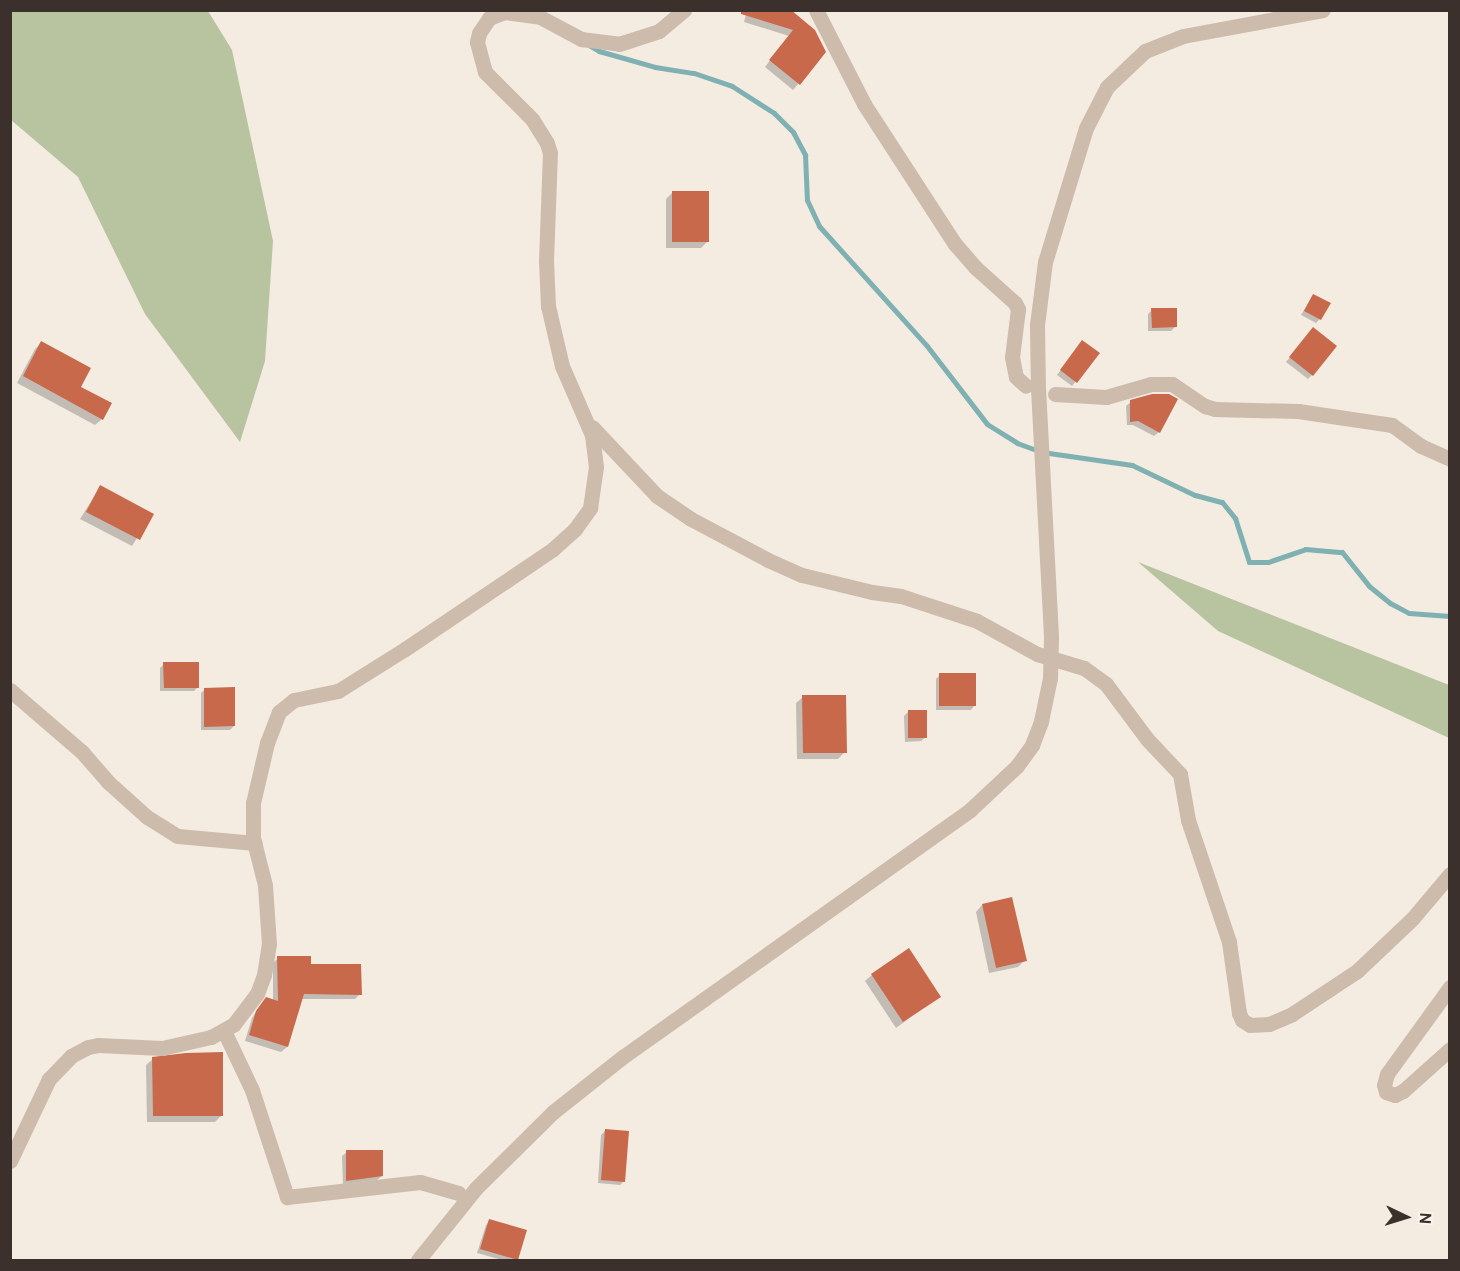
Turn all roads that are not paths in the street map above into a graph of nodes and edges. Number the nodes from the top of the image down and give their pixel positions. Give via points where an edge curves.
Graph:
1 (684, 10) edge
2 (816, 10) edge
3 (1323, 10) edge
4 (1032, 388) junction
5 (1054, 394) dead end
6 (588, 423) junction
7 (1449, 459) edge
8 (1051, 659) junction
9 (10, 690) edge
10 (255, 843) junction
11 (1449, 874) edge
12 (1449, 987) edge
13 (224, 1031) junction
14 (1449, 1049) edge
15 (10, 1161) edge
16 (458, 1193) dead end
17 (418, 1260) edge

1 - 6 street via 659,31 620,44 581,39 540,17 519,13 505,12 489,18 479,33 477,52 484,72 532,119 547,143 551,166 548,306 562,366
2 - 4 street via 864,104 955,244 1015,303 1018,309 1012,357 1016,377
3 - 4 street via 1183,36 1145,51 1107,87 1086,128 1045,262
4 - 8 street
5 - 7 street via 1106,397 1151,384 1172,384 1215,409 1298,411 1392,425 1421,446
6 - 8 street via 657,496 768,560 802,575 901,596 977,621
6 - 10 street via 596,483 590,508 575,529 553,549 338,690 294,700 279,712 256,789
8 - 11 street via 1084,668 1106,684 1147,740 1180,774 1188,819 1229,942 1239,1012 1250,1025 1261,1026 1292,1014 1357,971 1412,919
8 - 17 street via 1049,692 1039,728 1025,755 1001,785 569,1099 494,1169
9 - 10 street via 154,822 178,836
10 - 13 street via 264,885 268,957 257,994 248,1009
12 - 14 street via 1387,1074 1386,1092 1395,1095 1403,1091
13 - 15 street via 178,1046 98,1045 79,1050 49,1079
13 - 16 street via 252,1090 288,1197 420,1182

